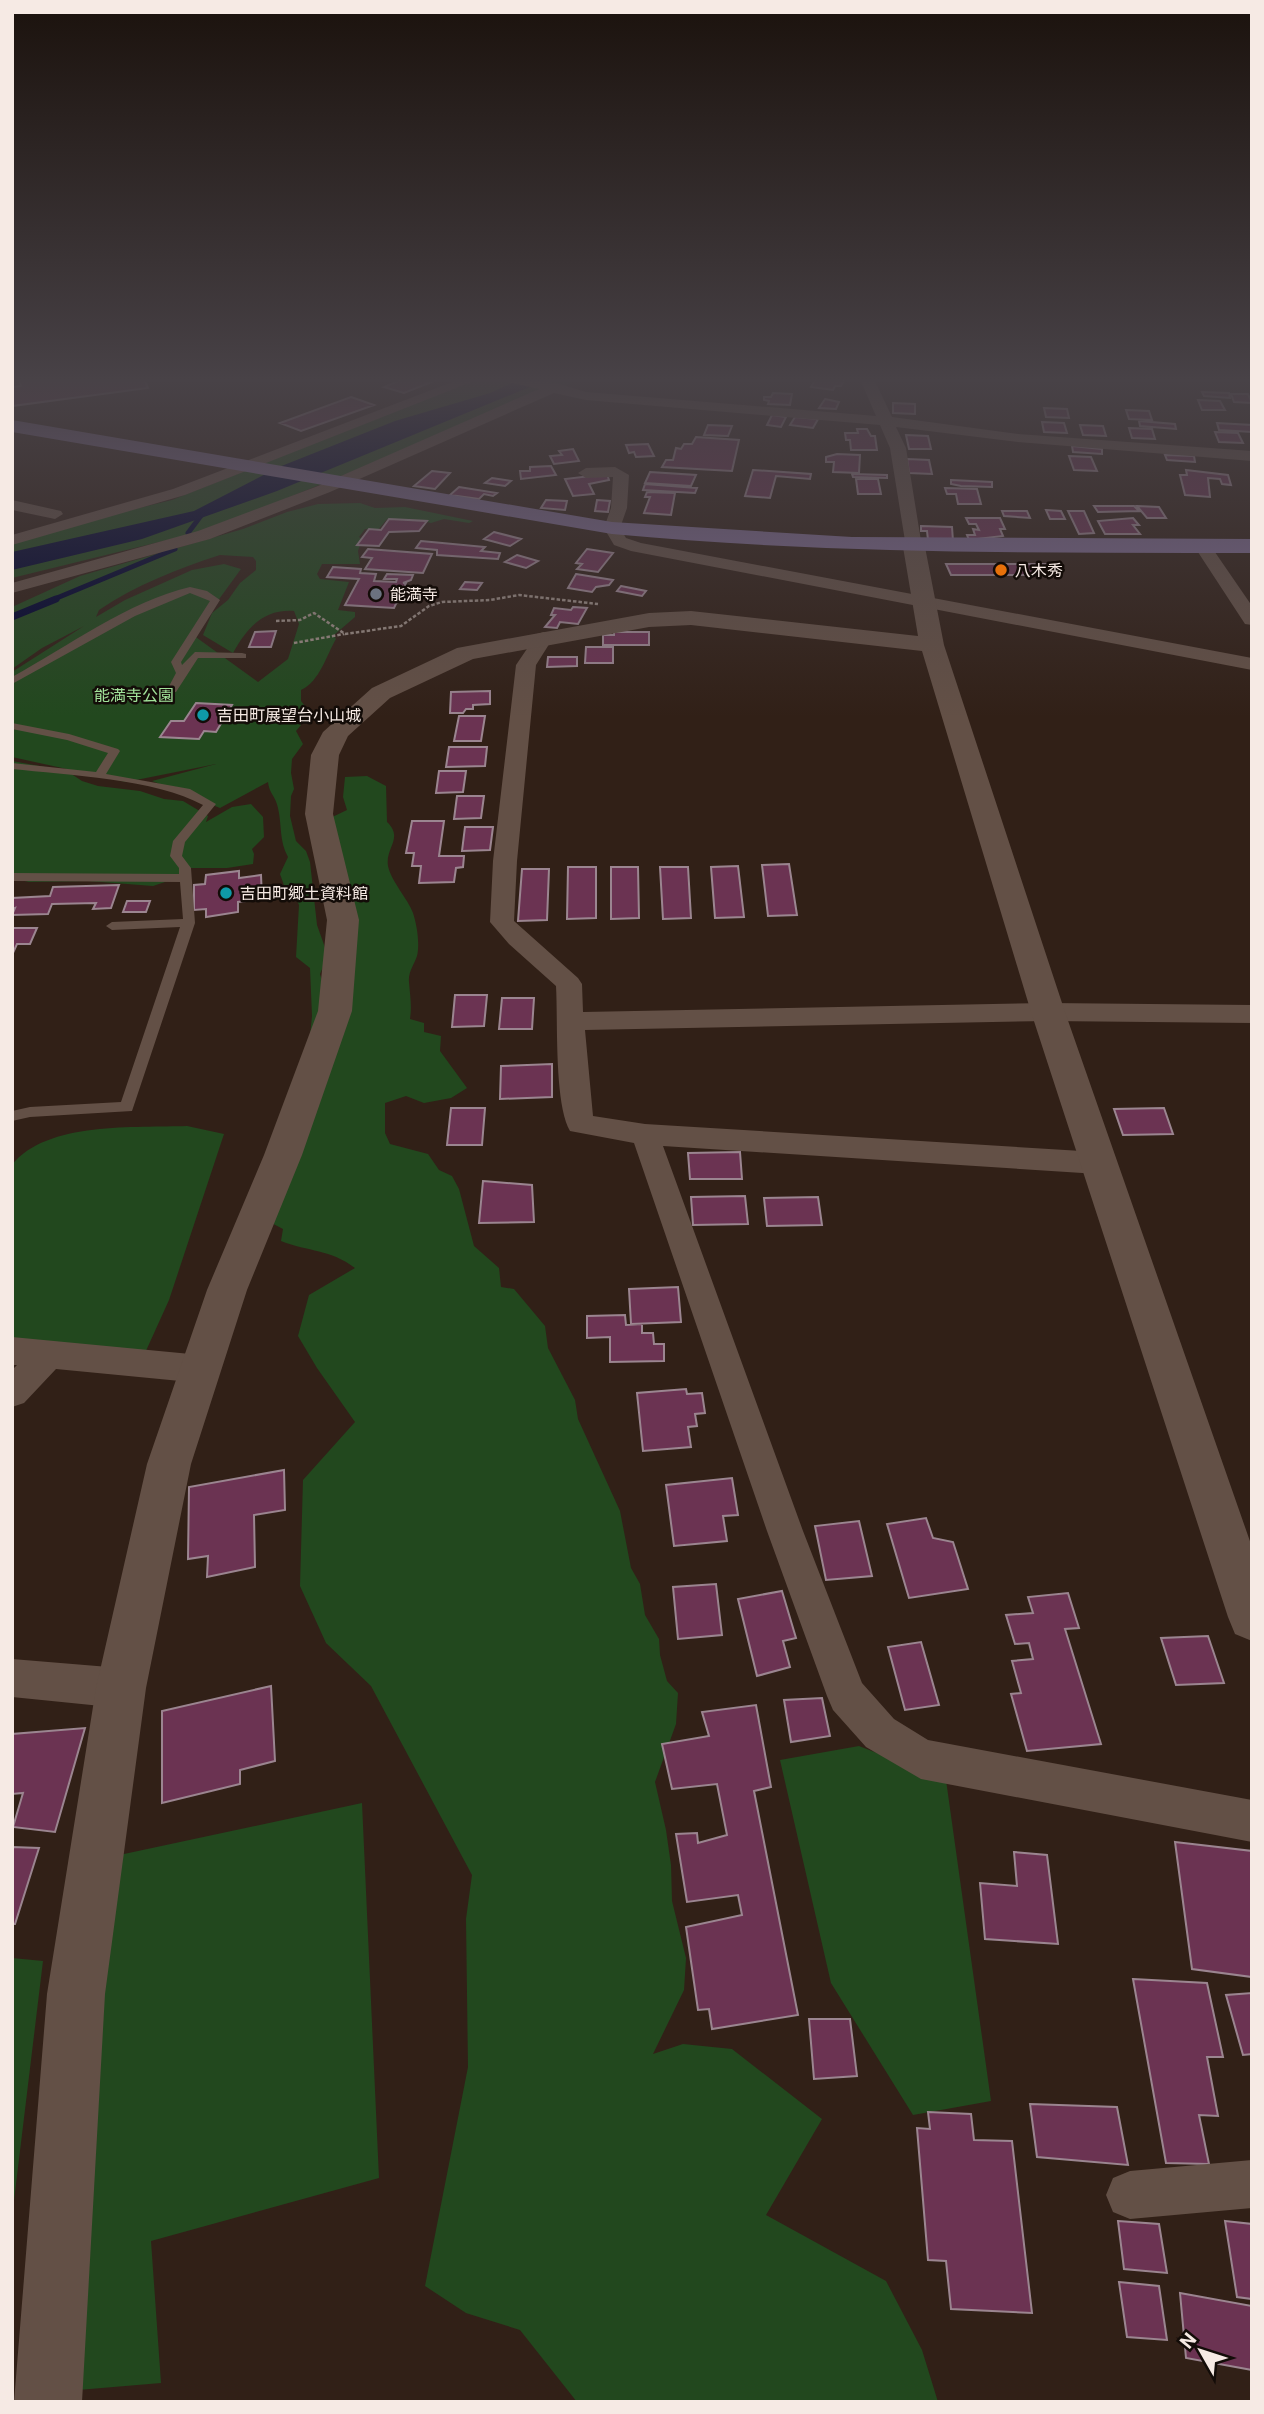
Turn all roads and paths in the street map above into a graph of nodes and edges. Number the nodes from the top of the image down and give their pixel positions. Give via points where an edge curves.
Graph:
1 (124, 492) edge
2 (180, 492) edge
3 (315, 492) edge
4 (390, 492) edge
5 (620, 492) edge
6 (905, 492) edge
7 (12, 505) edge
8 (55, 514) junction
9 (12, 524) edge
10 (612, 528) junction
11 (12, 540) edge
12 (1202, 546) junction
13 (1252, 546) edge
14 (914, 547) junction
15 (51, 579) junction
16 (12, 588) edge
17 (12, 601) edge
18 (923, 602) junction
19 (599, 604) dead end
20 (1252, 620) edge
21 (276, 621) dead end
22 (345, 634) junction
23 (544, 639) junction
24 (294, 643) dead end
25 (932, 645) junction
26 (242, 656) dead end
27 (1252, 664) edge
28 (181, 673) junction
29 (12, 681) edge
30 (172, 690) dead end
31 (12, 726) edge
32 (12, 766) edge
33 (99, 776) junction
34 (12, 877) edge
35 (186, 878) junction
36 (189, 923) junction
37 (112, 926) dead end
38 (1048, 1012) junction
39 (1252, 1014) edge
40 (572, 1021) junction
41 (12, 1116) edge
42 (645, 1134) junction
43 (1098, 1163) junction
44 (12, 1352) edge
45 (48, 1355) junction
46 (201, 1369) junction
47 (12, 1393) edge
48 (1252, 1616) edge
49 (12, 1678) edge
50 (121, 1688) junction
51 (1252, 1821) edge
52 (1252, 2184) edge
53 (1130, 2195) dead end
54 (48, 2402) edge

1 - 8 street
2 - 11 street
3 - 15 street via 204,535
4 - 10 main road
5 - 10 street
6 - 14 street
7 - 8 street
8 - 9 street
10 - 14 main road via 713,539
10 - 18 street via 620,541 637,547
12 - 13 main road
12 - 14 main road
12 - 20 street
14 - 18 street
15 - 16 street
15 - 17 street
18 - 25 street
18 - 27 street
19 - 22 path via 519,595 442,602 401,626
21 - 22 path via 300,620 314,613
22 - 24 path
23 - 25 street via 649,620 691,618
23 - 40 street via 526,665 502,922 569,984
23 - 46 street via 466,653 381,693 336,732 325,755 319,814 343,920 335,1011
25 - 38 street
26 - 28 lane via 195,655
28 - 29 lane via 176,662 215,600 188,590 146,606
28 - 30 lane
31 - 33 lane via 114,751
32 - 33 lane
33 - 35 lane via 186,791 210,804 179,841 176,856
34 - 35 lane
35 - 36 lane
36 - 37 lane
36 - 41 lane via 127,1107
38 - 39 street
38 - 40 street
38 - 43 street
40 - 42 street via 580,1124
42 - 43 street
42 - 51 street via 847,1696 880,1733 920,1759
43 - 48 street
44 - 45 street
45 - 46 street
45 - 47 street
46 - 50 street via 169,1464
49 - 50 street
50 - 54 street via 76,1994
52 - 53 street

